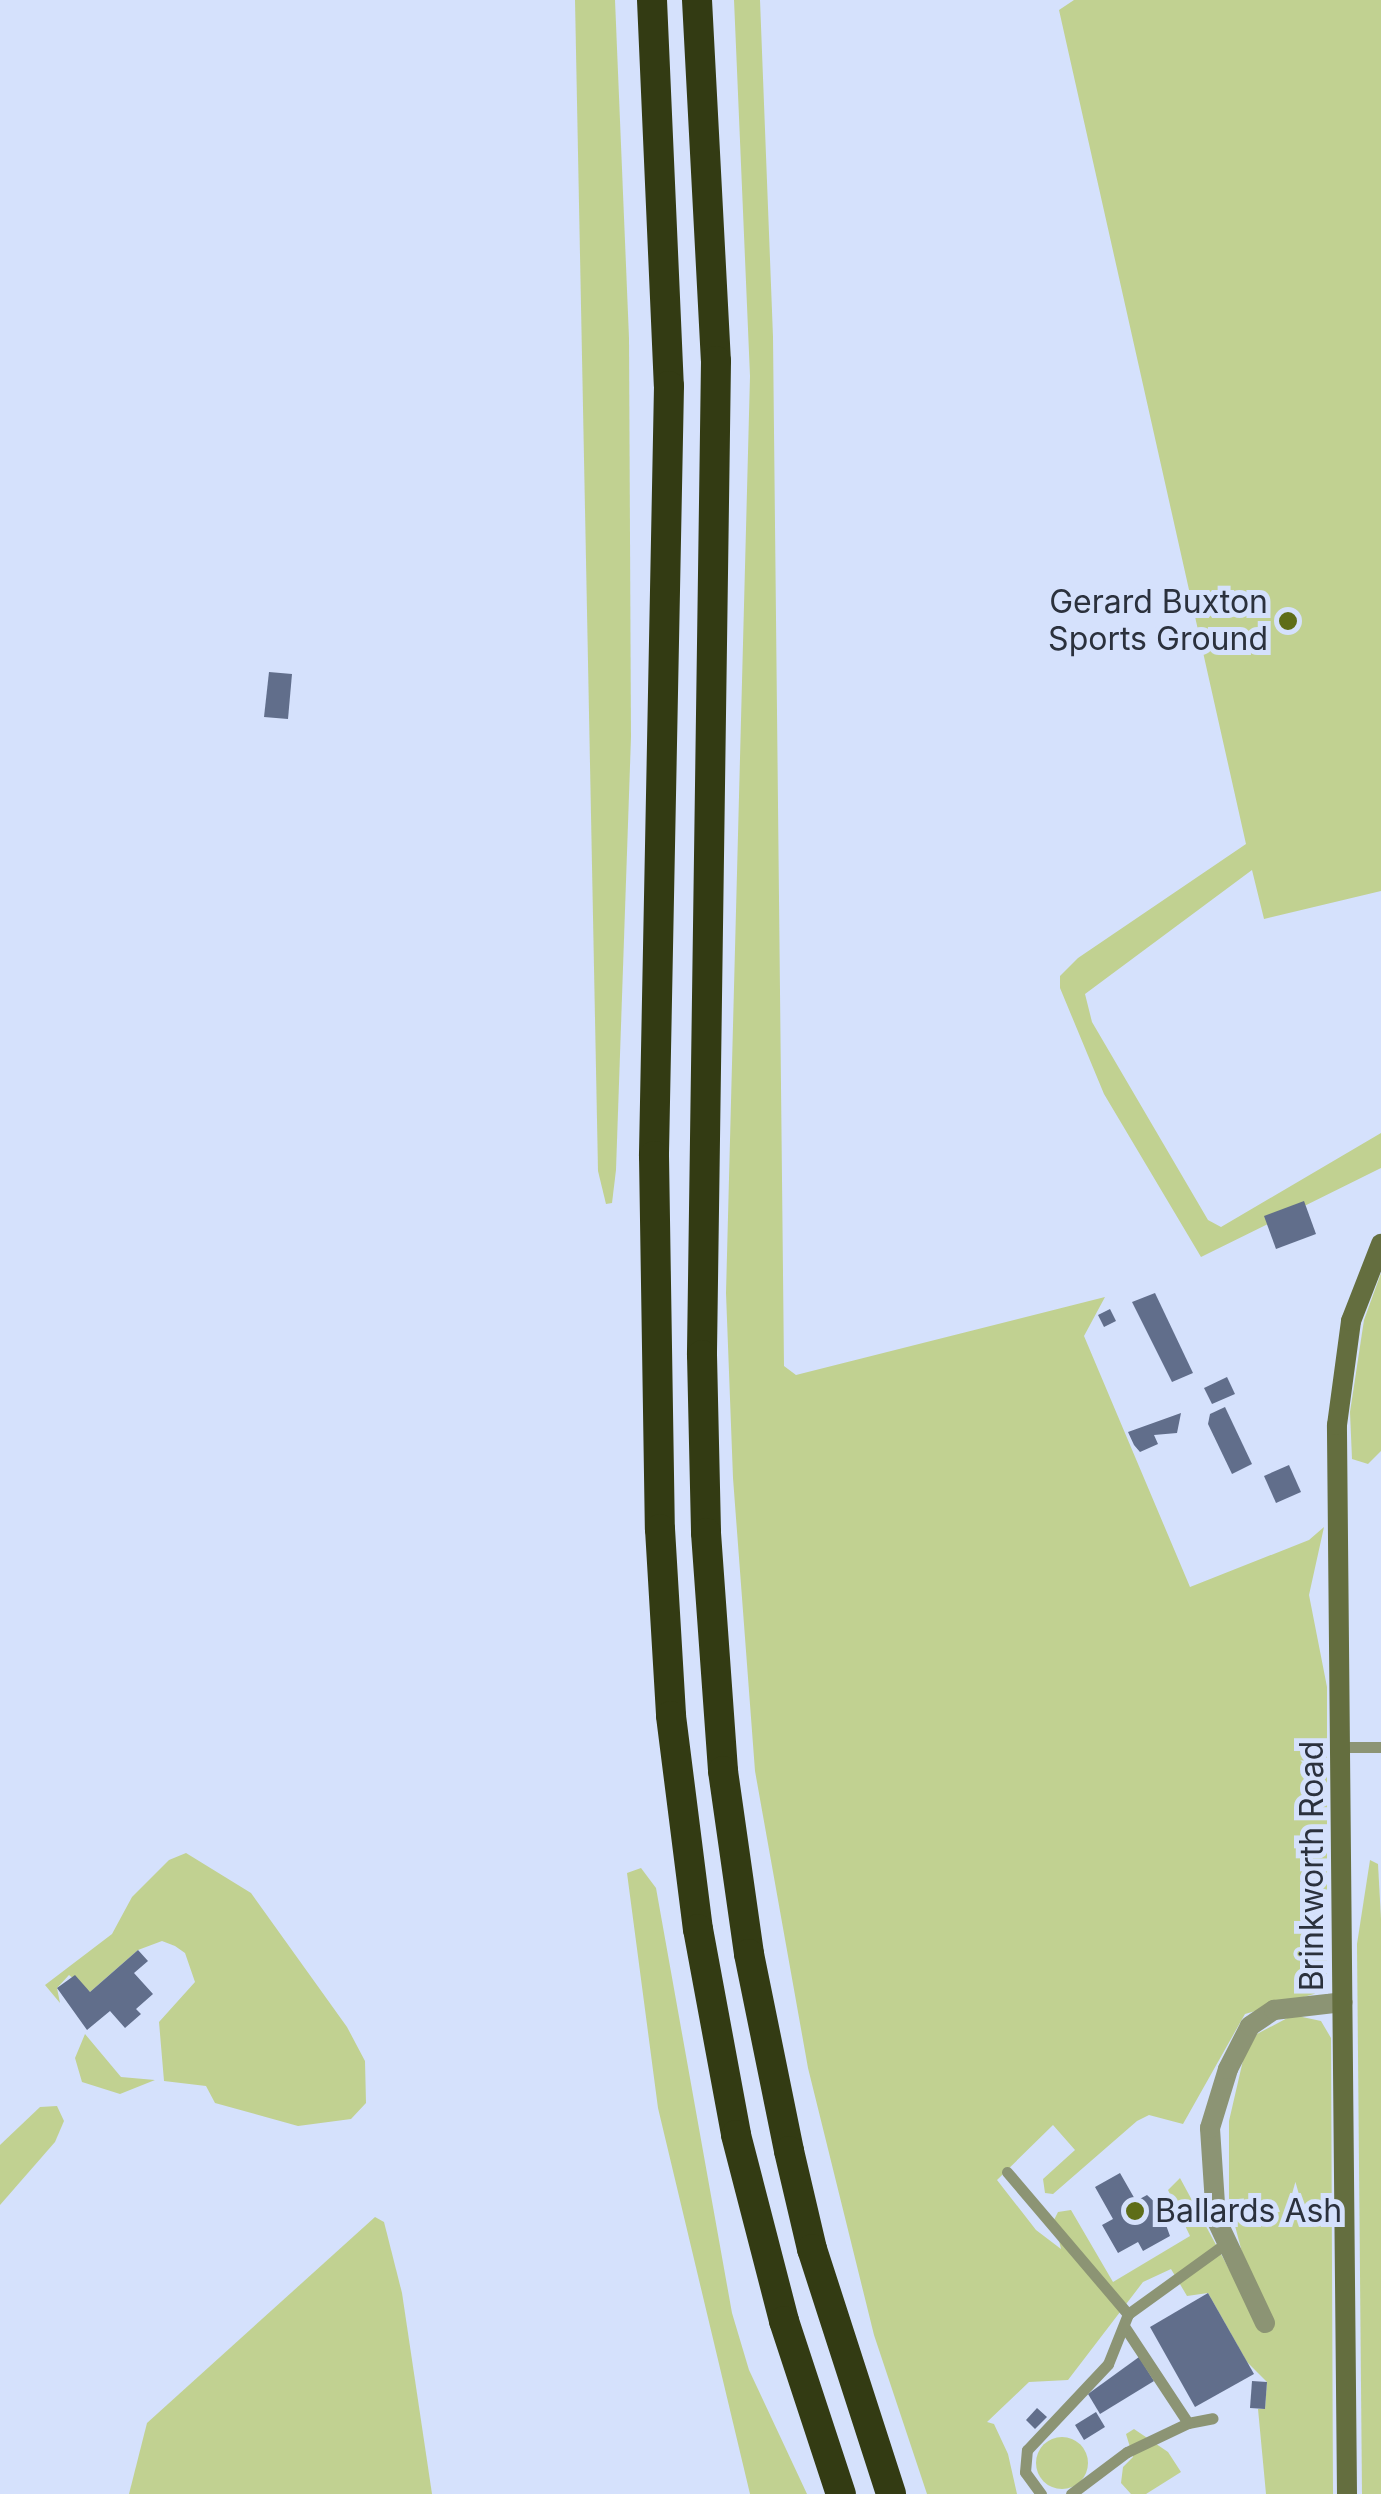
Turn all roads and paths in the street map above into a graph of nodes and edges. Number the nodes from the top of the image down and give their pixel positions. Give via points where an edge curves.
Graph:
1 (652, 0) edge
2 (697, 0) edge
3 (1381, 1244) edge
4 (1342, 1746) junction
5 (1381, 1747) edge
6 (1343, 2002) junction
7 (1007, 2172) dead end
8 (1225, 2244) junction
9 (1126, 2320) junction
10 (1265, 2323) dead end
11 (1213, 2418) dead end
12 (1188, 2423) junction
13 (841, 2494) edge
14 (891, 2494) edge
15 (1041, 2494) edge
16 (1071, 2494) edge
17 (1347, 2494) edge

1 - 13 highway via 669,386 654,1156 660,1528 671,1716 704,1966 736,2134 784,2321
2 - 14 highway via 716,361 702,1375 724,1771 750,1954 792,2168
3 - 4 main road, Brinkworth Road via 1350,1321 1340,1385
4 - 5 lane
4 - 6 main road, Brinkworth Road
6 - 8 street via 1262,2017 1228,2068 1210,2128 1208,2170
6 - 17 main road, Brinkworth Road
7 - 9 lane
8 - 9 lane
8 - 10 street
9 - 12 lane
9 - 15 lane via 1108,2364 1027,2450 1025,2472
11 - 12 lane
12 - 16 lane via 1126,2452

